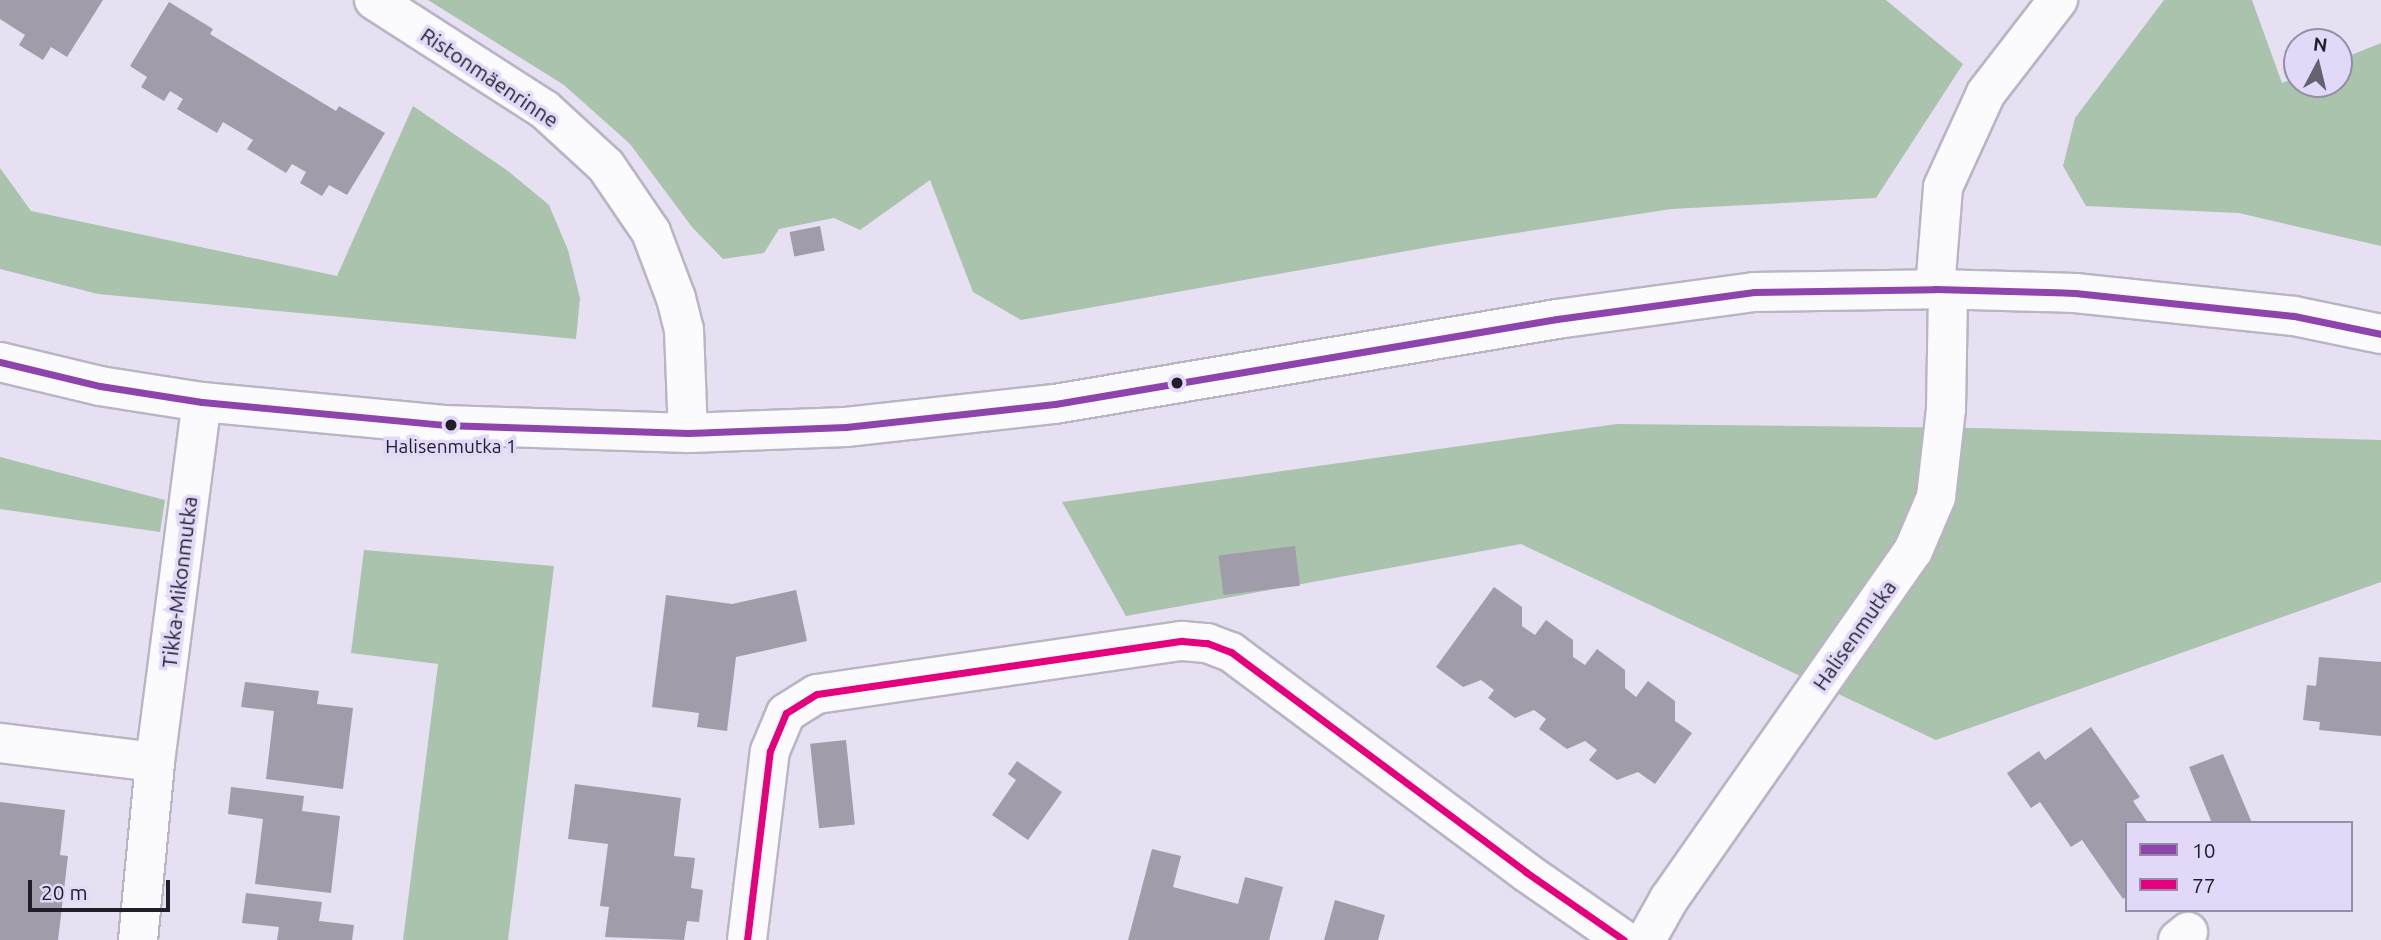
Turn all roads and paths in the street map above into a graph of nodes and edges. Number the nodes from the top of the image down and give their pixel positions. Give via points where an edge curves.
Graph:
1 (374, 0) edge
2 (2058, 0) edge
3 (1941, 289) junction
4 (2381, 334) edge
5 (0, 362) edge
6 (202, 402) junction
7 (688, 433) junction
8 (0, 743) edge
9 (155, 762) junction
10 (138, 940) edge
11 (747, 940) edge
12 (1624, 940) edge
13 (1646, 940) edge

1 - 7 street, Ristonmäenrinne via 544,109 606,166 651,232 676,298 684,330
2 - 3 street, Halisenmutka via 1986,93 1943,187
3 - 4 street via 2075,293 2294,316
3 - 7 street via 1754,292 1557,319 1055,404 846,427
3 - 13 street, Halisenmutka via 1946,409 1936,497 1913,551
5 - 6 street via 100,386
6 - 7 street via 444,425
6 - 9 street, Tikka-Mikonmutka
8 - 9 street
9 - 10 street, Tikka-Mikonmutka
11 - 12 street via 769,751 786,713 817,694 1182,641 1208,643 1231,652

